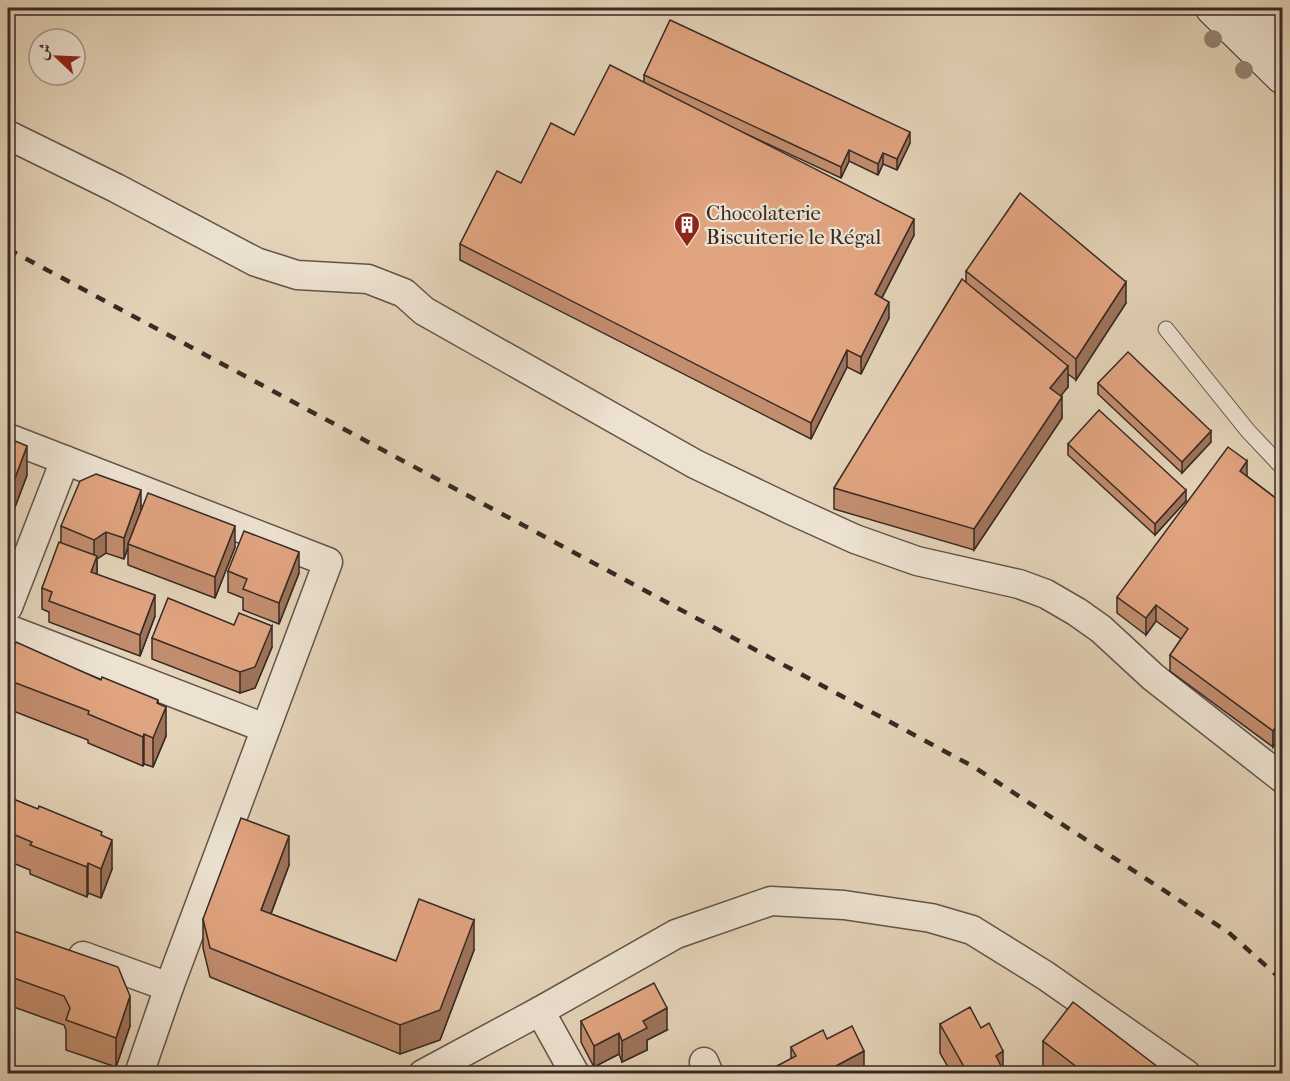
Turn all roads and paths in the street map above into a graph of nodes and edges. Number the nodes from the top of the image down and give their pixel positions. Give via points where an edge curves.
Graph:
1 (1212, 8) edge
2 (1250, 8) edge
3 (1282, 40) edge
4 (1282, 77) edge
5 (8, 135) edge
6 (1166, 329) dead end
7 (8, 438) edge
8 (65, 460) junction
9 (1282, 467) edge
10 (8, 607) edge
11 (8, 629) edge
12 (265, 728) junction
13 (1282, 778) edge
14 (61, 948) edge
15 (169, 987) junction
16 (540, 1011) junction
17 (139, 1074) edge
18 (423, 1074) edge
19 (575, 1074) edge
20 (1186, 1074) edge

1 - 4 main road
2 - 3 main road
5 - 13 street via 256,262 297,275 368,279 405,293 424,310 695,464 855,539 917,561 1046,594 1101,628 1154,677
6 - 9 lane
7 - 8 street
8 - 10 street
8 - 12 street via 328,562
11 - 12 street
12 - 15 street
14 - 15 street
15 - 17 street
16 - 18 street
16 - 19 street
16 - 20 street via 676,934 727,915 771,901 844,905 931,918 972,930 1046,976

